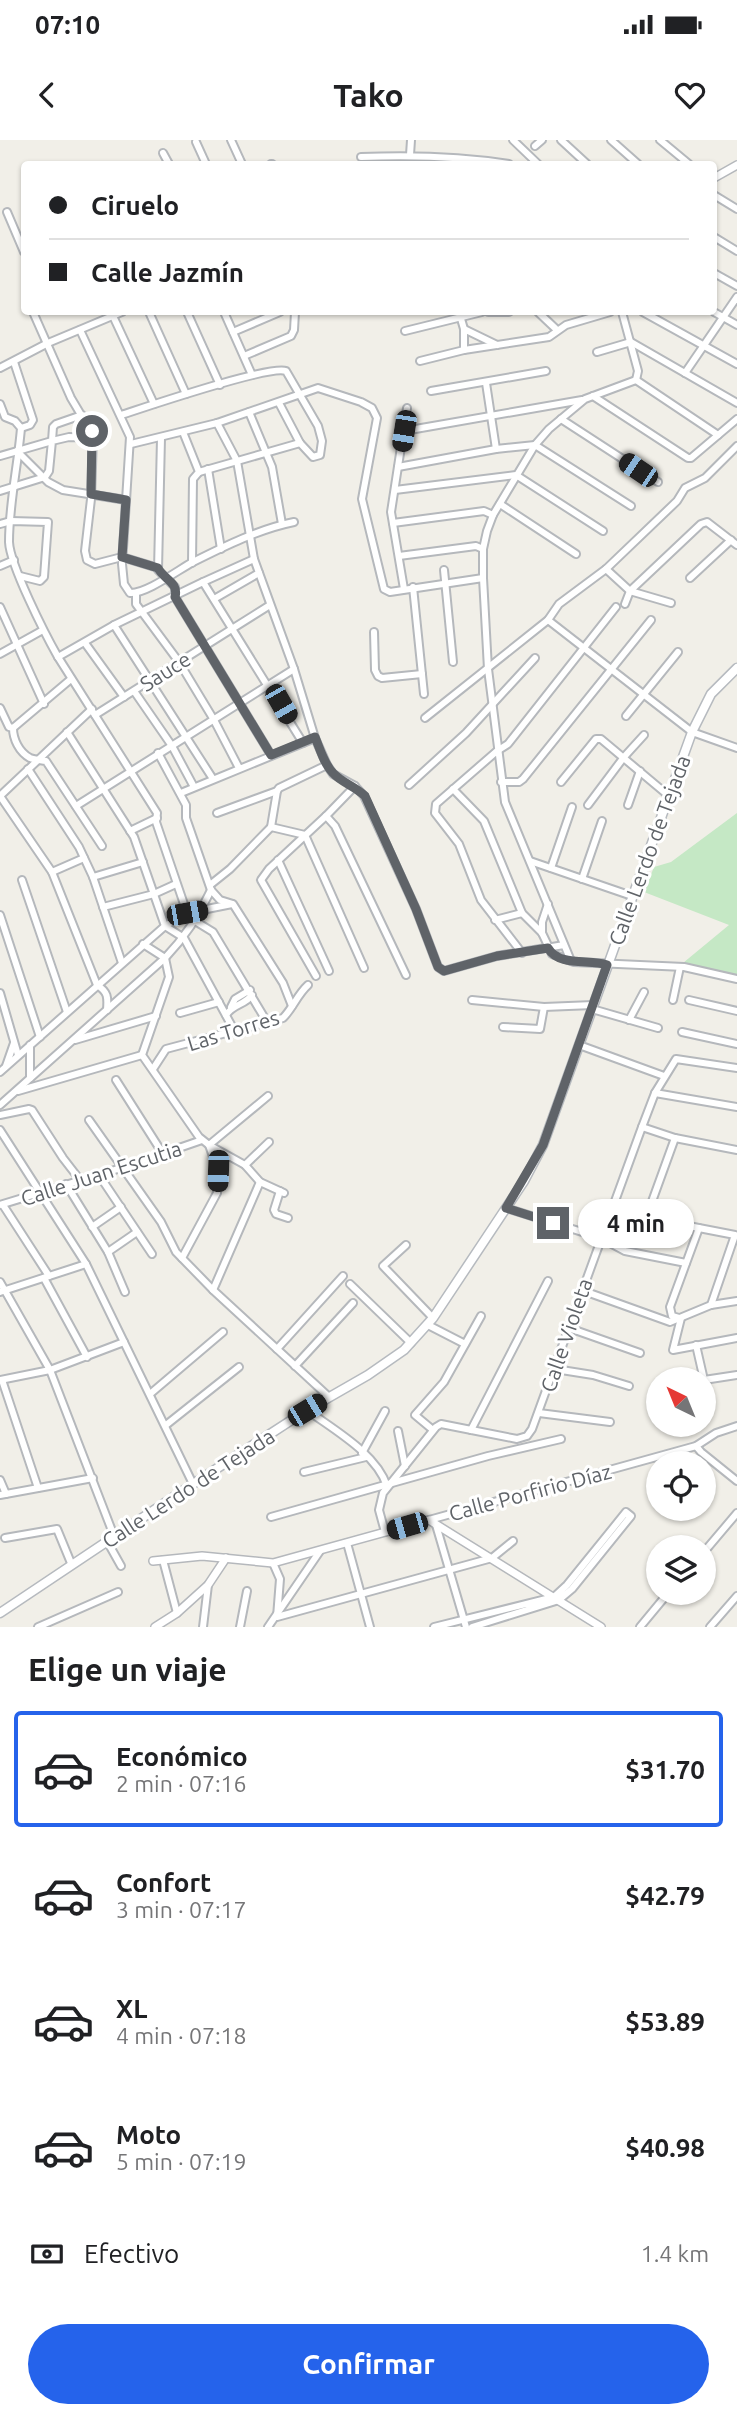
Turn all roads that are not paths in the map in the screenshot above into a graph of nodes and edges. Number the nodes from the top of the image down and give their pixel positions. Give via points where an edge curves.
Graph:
1 (231, 140) edge
2 (411, 140) edge
3 (513, 140) edge
4 (542, 140) edge
5 (561, 140) edge
6 (611, 140) edge
7 (660, 140) edge
8 (196, 142) dead end
9 (535, 146) dead end
10 (163, 153) dead end
11 (410, 155) junction
12 (629, 156) junction
13 (360, 157) dead end
14 (167, 161) edge
15 (205, 161) edge
16 (241, 161) edge
17 (490, 161) edge
18 (535, 161) edge
19 (582, 161) edge
20 (628, 161) edge
21 (635, 161) edge
22 (686, 161) edge
23 (736, 167) edge
24 (717, 176) edge
25 (717, 197) edge
26 (737, 209) edge
27 (7, 212) dead end
28 (21, 237) edge
29 (717, 239) edge
30 (737, 251) edge
31 (717, 275) edge
32 (737, 286) edge
33 (737, 297) edge
34 (717, 314) edge
35 (34, 315) edge
36 (150, 315) edge
37 (188, 315) edge
38 (225, 315) edge
39 (273, 315) edge
40 (295, 315) edge
41 (460, 315) edge
42 (541, 315) edge
43 (599, 315) edge
44 (623, 315) edge
45 (649, 315) edge
46 (113, 316) joint
47 (724, 317) junction
48 (737, 325) edge
49 (464, 329) junction
50 (80, 330) junction
51 (557, 330) junction
52 (405, 331) dead end
53 (233, 332) junction
54 (631, 342) junction
55 (48, 344) junction
56 (497, 345) junction
57 (704, 345) junction
58 (464, 350) junction
59 (597, 352) dead end
60 (244, 356) junction
61 (421, 361) dead end
62 (14, 362) junction
63 (737, 364) edge
64 (0, 368) edge
65 (546, 371) dead end
66 (685, 373) junction
67 (252, 375) junction
68 (636, 380) junction
69 (486, 383) junction
70 (220, 385) junction
71 (431, 391) dead end
72 (186, 394) junction
73 (300, 395) junction
74 (593, 396) junction
75 (585, 399) junction
76 (279, 403) junction
77 (737, 403) edge
78 (0, 404) edge
79 (154, 404) junction
80 (407, 408) dead end
81 (249, 412) junction
82 (82, 415) junction
83 (121, 415) junction
84 (491, 417) junction
85 (2, 418) edge
86 (561, 419) junction
87 (737, 419) edge
88 (217, 423) junction
89 (20, 428) junction
90 (404, 431) junction
91 (183, 432) junction
92 (718, 435) junction
93 (93, 438) junction
94 (161, 438) junction
95 (52, 441) junction
96 (300, 443) junction
97 (131, 444) junction
98 (535, 445) junction
99 (737, 446) edge
100 (496, 449) junction
101 (17, 451) junction
102 (268, 452) junction
103 (0, 456) edge
104 (237, 461) junction
105 (398, 467) junction
106 (208, 469) junction
107 (199, 472) junction
108 (516, 475) junction
109 (45, 477) junction
110 (657, 482) dead end
111 (13, 487) junction
112 (394, 490) junction
113 (0, 491) edge
114 (91, 494) junction
115 (126, 500) junction
116 (500, 504) junction
117 (631, 506) dead end
118 (493, 515) junction
119 (11, 521) junction
120 (294, 522) dead end
121 (393, 523) junction
122 (0, 524) edge
123 (282, 524) junction
124 (603, 531) dead end
125 (250, 536) junction
126 (734, 542) edge
127 (220, 549) junction
128 (483, 549) junction
129 (576, 554) dead end
130 (399, 556) junction
131 (122, 557) junction
132 (254, 559) junction
133 (14, 560) junction
134 (192, 563) junction
135 (0, 566) edge
136 (158, 568) junction
137 (606, 569) junction
138 (444, 570) dead end
139 (259, 573) junction
140 (20, 576) junction
141 (165, 577) junction
142 (482, 578) junction
143 (690, 578) dead end
144 (203, 582) junction
145 (446, 583) junction
146 (413, 587) junction
147 (404, 589) junction
148 (630, 591) junction
149 (136, 593) junction
150 (175, 597) junction
151 (214, 599) junction
152 (671, 603) dead end
153 (625, 604) dead end
154 (270, 605) junction
155 (0, 607) edge
156 (617, 607) dead end
157 (143, 611) junction
158 (548, 620) junction
159 (651, 620) dead end
160 (114, 625) junction
161 (232, 629) junction
162 (43, 630) junction
163 (374, 632) dead end
164 (85, 643) junction
165 (16, 645) junction
166 (206, 646) junction
167 (584, 649) junction
168 (678, 652) dead end
169 (0, 654) edge
170 (58, 657) junction
171 (534, 658) dead end
172 (453, 662) dead end
173 (178, 663) junction
174 (737, 667) edge
175 (294, 669) junction
176 (488, 669) junction
177 (611, 669) junction
178 (422, 674) junction
179 (71, 679) junction
180 (150, 680) junction
181 (269, 685) junction
182 (134, 691) junction
183 (424, 694) dead end
184 (643, 695) junction
185 (124, 697) junction
186 (44, 704) junction
187 (241, 704) junction
188 (491, 706) junction
189 (0, 708) edge
190 (93, 712) junction
191 (626, 716) dead end
192 (425, 718) dead end
193 (214, 720) junction
194 (13, 728) junction
195 (66, 732) junction
196 (692, 732) junction
197 (644, 735) dead end
198 (186, 736) junction
199 (315, 737) junction
200 (303, 743) junction
201 (172, 746) junction
202 (737, 748) edge
203 (497, 751) junction
204 (158, 754) junction
205 (271, 755) junction
206 (624, 757) junction
207 (38, 759) junction
208 (327, 765) junction
209 (239, 768) junction
210 (28, 769) junction
211 (130, 771) junction
212 (640, 771) junction
213 (213, 779) junction
214 (501, 782) junction
215 (562, 782) dead end
216 (409, 785) dead end
217 (355, 786) junction
218 (194, 787) junction
219 (103, 788) junction
220 (453, 789) junction
221 (277, 791) junction
222 (181, 793) junction
223 (0, 796) edge
224 (669, 796) junction
225 (628, 804) dead end
226 (588, 805) dead end
227 (76, 806) junction
228 (572, 807) dead end
229 (217, 813) dead end
230 (326, 816) junction
231 (157, 817) junction
232 (602, 821) dead end
233 (271, 827) junction
234 (130, 831) junction
235 (305, 835) junction
236 (103, 846) dead end
237 (84, 858) junction
238 (278, 860) junction
239 (530, 861) junction
240 (143, 862) junction
241 (551, 868) junction
242 (52, 872) junction
243 (93, 877) junction
244 (582, 879) junction
245 (22, 880) dead end
246 (176, 884) junction
247 (210, 887) junction
248 (154, 894) junction
249 (632, 896) junction
250 (548, 903) junction
251 (233, 904) junction
252 (103, 907) junction
253 (202, 910) junction
254 (187, 913) junction
255 (522, 913) junction
256 (0, 915) edge
257 (495, 920) junction
258 (195, 921) junction
259 (165, 926) junction
260 (542, 933) junction
261 (184, 937) junction
262 (143, 944) junction
263 (564, 945) junction
264 (548, 948) junction
265 (522, 953) junction
266 (165, 958) junction
267 (570, 961) junction
268 (122, 963) junction
269 (607, 965) junction
270 (680, 967) junction
271 (364, 968) dead end
272 (329, 971) dead end
273 (407, 975) dead end
274 (316, 976) dead end
275 (737, 979) edge
276 (97, 985) junction
277 (308, 985) dead end
278 (644, 992) dead end
279 (0, 993) edge
280 (251, 993) junction
281 (472, 1000) dead end
282 (673, 1000) dead end
283 (689, 1000) dead end
284 (219, 1002) junction
285 (292, 1006) junction
286 (544, 1007) junction
287 (593, 1007) junction
288 (107, 1010) junction
289 (737, 1011) edge
290 (66, 1012) junction
291 (228, 1012) junction
292 (180, 1013) dead end
293 (156, 1016) junction
294 (629, 1020) junction
295 (267, 1022) junction
296 (503, 1027) dead end
297 (658, 1028) dead end
298 (235, 1031) junction
299 (682, 1032) dead end
300 (40, 1037) junction
301 (14, 1041) junction
302 (73, 1041) junction
303 (737, 1044) edge
304 (30, 1045) junction
305 (579, 1045) junction
306 (19, 1055) junction
307 (142, 1055) junction
308 (737, 1068) edge
309 (153, 1069) junction
310 (3, 1070) edge
311 (664, 1076) junction
312 (30, 1079) junction
313 (116, 1080) dead end
314 (16, 1091) junction
315 (655, 1093) junction
316 (268, 1096) dead end
317 (0, 1105) edge
318 (737, 1107) edge
319 (0, 1115) edge
320 (89, 1120) dead end
321 (642, 1127) junction
322 (0, 1130) edge
323 (675, 1138) junction
324 (202, 1140) junction
325 (270, 1142) dead end
326 (209, 1145) junction
327 (737, 1150) edge
328 (163, 1154) junction
329 (245, 1165) junction
330 (121, 1168) junction
331 (99, 1175) junction
332 (80, 1180) junction
333 (260, 1182) junction
334 (65, 1184) junction
335 (40, 1192) junction
336 (1, 1205) edge
337 (121, 1207) junction
338 (506, 1208) junction
339 (611, 1211) junction
340 (288, 1218) dead end
341 (646, 1218) junction
342 (92, 1227) junction
343 (699, 1228) junction
344 (137, 1232) junction
345 (601, 1238) junction
346 (406, 1245) dead end
347 (107, 1252) junction
348 (152, 1254) dead end
349 (182, 1258) junction
350 (686, 1263) junction
351 (86, 1264) junction
352 (342, 1276) dead end
353 (46, 1277) junction
354 (548, 1281) dead end
355 (0, 1282) edge
356 (350, 1284) dead end
357 (213, 1290) junction
358 (581, 1290) junction
359 (2, 1291) edge
360 (125, 1292) dead end
361 (737, 1301) edge
362 (353, 1303) dead end
363 (712, 1305) junction
364 (481, 1316) dead end
365 (681, 1318) junction
366 (430, 1321) junction
367 (569, 1328) junction
368 (223, 1332) dead end
369 (737, 1338) edge
370 (124, 1342) junction
371 (411, 1343) junction
372 (465, 1344) junction
373 (696, 1345) junction
374 (276, 1349) junction
375 (640, 1353) dead end
376 (87, 1357) junction
377 (295, 1366) junction
378 (239, 1367) dead end
379 (701, 1367) edge
380 (555, 1369) junction
381 (50, 1370) junction
382 (737, 1375) edge
383 (716, 1378) edge
384 (1, 1380) edge
385 (629, 1386) dead end
386 (150, 1394) junction
387 (328, 1397) junction
388 (307, 1410) junction
389 (385, 1411) dead end
390 (539, 1413) junction
391 (610, 1422) dead end
392 (166, 1424) junction
393 (737, 1426) edge
394 (433, 1430) junction
395 (471, 1430) junction
396 (398, 1431) dead end
397 (517, 1438) junction
398 (561, 1439) dead end
399 (696, 1446) junction
400 (509, 1451) junction
401 (701, 1451) edge
402 (364, 1455) junction
403 (716, 1464) edge
404 (405, 1466) junction
405 (304, 1472) dead end
406 (93, 1478) junction
407 (0, 1480) edge
408 (737, 1481) edge
409 (193, 1484) junction
410 (387, 1486) junction
411 (38, 1488) junction
412 (3, 1495) edge
413 (626, 1512) dead end
414 (737, 1513) edge
415 (271, 1517) dead end
416 (433, 1522) junction
417 (385, 1532) junction
418 (5, 1538) dead end
419 (110, 1538) junction
420 (716, 1538) edge
421 (513, 1541) dead end
422 (347, 1543) junction
423 (320, 1551) junction
424 (226, 1558) junction
425 (492, 1558) junction
426 (163, 1560) junction
427 (153, 1561) dead end
428 (71, 1563) junction
429 (273, 1563) junction
430 (121, 1566) dead end
431 (450, 1570) junction
432 (208, 1585) junction
433 (247, 1591) dead end
434 (118, 1592) dead end
435 (361, 1593) junction
436 (737, 1596) edge
437 (556, 1598) junction
438 (11, 1604) junction
439 (658, 1605) edge
440 (0, 1607) edge
441 (0, 1613) edge
442 (177, 1613) junction
443 (277, 1617) junction
444 (463, 1619) junction
445 (167, 1623) edge
446 (38, 1627) edge
447 (155, 1627) edge
448 (203, 1627) edge
449 (240, 1627) edge
450 (268, 1627) edge
451 (370, 1627) edge
452 (434, 1627) edge
453 (466, 1627) edge
454 (472, 1627) edge
455 (601, 1627) edge
456 (640, 1627) edge
457 (710, 1627) edge

1 - 16 street
2 - 11 street
3 - 18 street
4 - 9 street
5 - 19 street
6 - 12 street
7 - 22 street
8 - 15 street
10 - 14 street
11 - 13 street
11 - 17 street
12 - 20 street
12 - 21 street
23 - 24 street
25 - 26 street
27 - 28 street
29 - 30 street
31 - 32 street
33 - 47 street
34 - 47 street
35 - 55 street
36 - 72 street
37 - 70 street
38 - 53 street
39 - 53 street
40 - 60 street via 291,336
41 - 49 street
41 - 52 street
42 - 51 street
43 - 51 street
44 - 54 street
45 - 57 street
46 - 50 street
46 - 79 street
47 - 48 street
47 - 57 street
49 - 56 street
49 - 58 street
50 - 55 street
50 - 83 street
51 - 56 street via 549,337
53 - 60 street
54 - 59 street
54 - 66 street
54 - 68 street
55 - 62 street
55 - 82 street
56 - 58 street
57 - 63 street
57 - 66 street
58 - 61 street
60 - 67 street
62 - 64 street
62 - 89 street via 33,420
65 - 69 street
66 - 77 street
67 - 70 street
67 - 73 street via 281,369
68 - 74 street
68 - 92 street
69 - 71 street
69 - 84 street
70 - 72 street
72 - 79 street
73 - 76 street
73 - 96 street via 318,426 320,455 313,457
73 - 147 street via 323,388 375,412 377,424 362,506 384,589
74 - 75 street
74 - 92 street via 688,458
75 - 84 street
75 - 86 street
76 - 81 street
76 - 96 street
78 - 85 street
79 - 83 street
80 - 90 street
81 - 88 street
81 - 102 street
82 - 93 street
82 - 95 street via 55,424
83 - 97 street
84 - 90 street
84 - 100 street
85 - 89 street via 15,421
86 - 98 street
86 - 110 street
87 - 92 street
88 - 91 street
88 - 104 street
89 - 101 street
90 - 105 street
91 - 94 street
91 - 107 street
93 - 95 street
93 - 114 street
94 - 97 street
94 - 136 street
95 - 101 street
95 - 109 street
96 - 102 street
97 - 115 street
98 - 100 street
98 - 108 street
98 - 117 street
99 - 137 street via 705,478 685,488
100 - 105 street
101 - 103 street
101 - 109 street
101 - 111 street
102 - 104 street
102 - 123 street
104 - 106 street
104 - 125 street
105 - 112 street
106 - 107 street
106 - 127 street
107 - 134 street via 193,479
108 - 112 street
108 - 116 street
108 - 124 street
109 - 111 street
109 - 114 street via 63,490
111 - 113 street
111 - 119 street
112 - 121 street
114 - 115 street
114 - 131 street via 87,560 95,564
115 - 131 street
116 - 118 street
116 - 129 street
118 - 121 street via 484,511
118 - 128 street
119 - 122 street
119 - 133 street via 9,543
119 - 140 street via 48,522 44,577 40,581
120 - 123 street
121 - 130 street
123 - 125 street
125 - 127 street
125 - 132 street
126 - 143 street
126 - 148 street via 707,522 701,524
127 - 134 street
128 - 130 street via 476,546
128 - 142 street
130 - 147 street
131 - 136 street
131 - 149 street via 124,584 130,593
132 - 139 street
132 - 144 street
133 - 135 street
133 - 140 street
134 - 141 street
136 - 141 street
137 - 148 street
137 - 158 street via 559,604
138 - 145 street
139 - 151 street
139 - 154 street
140 - 162 street
141 - 149 street
141 - 150 street via 175,587
142 - 145 street
142 - 176 street
144 - 150 street
144 - 151 street
145 - 146 street
145 - 172 street
146 - 147 street
146 - 178 street
148 - 152 street
148 - 153 street
149 - 157 street via 136,604
150 - 157 street
150 - 166 street
151 - 161 street
154 - 161 street, Sauce
154 - 175 street
155 - 165 street
156 - 167 street
157 - 160 street
157 - 173 street
158 - 167 street
158 - 176 street
159 - 177 street
160 - 164 street
160 - 180 street
161 - 166 street, Sauce
161 - 181 street
162 - 165 street
162 - 170 street
163 - 178 street via 378,676
164 - 170 street
164 - 185 street
165 - 169 street
165 - 186 street
166 - 173 street, Sauce
166 - 187 street
167 - 177 street
167 - 203 street via 508,744
168 - 184 street
170 - 179 street
171 - 188 street
173 - 180 street, Sauce
173 - 193 street
174 - 196 main road, Calle Lerdo de Tejada via 711,694
175 - 181 street
175 - 199 street
176 - 188 street
176 - 192 street
177 - 184 street
177 - 214 street via 523,779
178 - 183 street
179 - 186 street
179 - 190 street
180 - 182 street, Sauce
180 - 198 street
181 - 187 street
181 - 200 street
182 - 185 street, Sauce
182 - 201 street
184 - 191 street
184 - 196 street
185 - 190 street, Sauce
186 - 194 street
187 - 193 street
187 - 205 street
188 - 203 street
188 - 216 street
189 - 194 street
190 - 195 street, Sauce
190 - 211 street
193 - 198 street
193 - 209 street
194 - 207 street via 20,749
195 - 207 street, Sauce
195 - 219 street
196 - 202 street
196 - 224 main road, Calle Lerdo de Tejada
197 - 206 street
198 - 201 street
198 - 213 street
199 - 200 street
199 - 208 street
200 - 205 street
201 - 204 street
201 - 218 street
203 - 214 street
203 - 220 street
204 - 211 street
204 - 222 street
205 - 209 street
206 - 212 street
206 - 215 street via 596,739
206 - 226 street
207 - 210 street, Sauce
207 - 227 street via 47,761
208 - 217 street via 333,774
208 - 221 street
209 - 213 street
210 - 223 street, Sauce
210 - 237 street
211 - 219 street
211 - 231 street
212 - 224 street
212 - 225 street
213 - 218 street
214 - 239 street
217 - 230 street
217 - 265 street via 365,796 438,967 444,971
218 - 222 street
219 - 227 street
219 - 234 street
220 - 255 street via 484,821
220 - 257 street via 436,804 435,813 459,844 481,900
221 - 229 street
221 - 233 street
222 - 247 street
223 - 242 street
224 - 249 main road, Calle Lerdo de Tejada
227 - 236 street
228 - 241 street
230 - 235 street
230 - 273 street
231 - 234 street
231 - 246 street
232 - 244 street
233 - 235 street
233 - 247 street
234 - 240 street
235 - 238 street
235 - 271 street
237 - 242 street
237 - 243 street
238 - 272 street
238 - 274 street via 264,874 262,884
239 - 241 street
239 - 250 street
240 - 243 street
240 - 248 street
241 - 244 street
242 - 276 street
243 - 252 street
244 - 249 street
245 - 290 street
246 - 248 street
246 - 254 street
247 - 251 street via 220,900
247 - 253 street
248 - 252 street
248 - 259 street
249 - 269 main road, Calle Lerdo de Tejada
250 - 260 street
250 - 263 street
251 - 253 street
251 - 285 street via 283,983
252 - 268 street
253 - 254 street
253 - 258 street
254 - 258 street
254 - 259 street
255 - 257 street
255 - 260 street
256 - 300 street
257 - 265 street
258 - 261 street
258 - 280 street via 213,932
259 - 261 street
259 - 262 street
260 - 264 street
261 - 266 street
261 - 284 street
262 - 266 street
262 - 268 street
263 - 264 street
263 - 267 street
264 - 265 street
264 - 267 street
266 - 288 street
266 - 293 street via 169,977
267 - 269 street
268 - 276 street
269 - 270 street
269 - 287 main road, Calle Lerdo de Tejada
270 - 275 street
270 - 282 street
276 - 288 street via 106,990
276 - 290 street
277 - 285 street, Las Torres
278 - 294 street
279 - 301 street
280 - 291 street via 235,999
280 - 295 street
281 - 286 street
283 - 289 street
284 - 291 street
284 - 292 street
285 - 295 street, Las Torres via 282,1018
286 - 287 street
286 - 296 street via 540,1029
287 - 294 street
287 - 305 main road, Calle Lerdo de Tejada
288 - 302 street
290 - 300 street
291 - 298 street
293 - 302 street
293 - 307 street
294 - 297 street
295 - 298 street, Las Torres
298 - 309 street, Las Torres via 166,1049
299 - 303 street
300 - 304 street
301 - 306 street
301 - 310 street
302 - 312 street
304 - 306 street
304 - 312 street
305 - 311 street
305 - 338 main road, Calle Lerdo de Tejada via 543,1145
306 - 310 street
307 - 309 street, Calle Juan Escutia
307 - 314 street
308 - 311 street via 676,1059
309 - 324 street, Calle Juan Escutia
311 - 315 street, Calle Violeta
312 - 314 street
313 - 328 street
314 - 317 street
315 - 318 street
315 - 321 street, Calle Violeta
316 - 326 street
319 - 332 street via 29,1109
320 - 330 street
321 - 323 street
321 - 339 street, Calle Violeta
322 - 335 street
323 - 327 street
323 - 341 street
324 - 326 street, Calle Juan Escutia
324 - 328 street, Calle Juan Escutia
325 - 329 street
326 - 329 street, Calle Juan Escutia
326 - 349 street via 218,1171 217,1194
328 - 330 street, Calle Juan Escutia
329 - 333 street, Calle Juan Escutia
330 - 331 street, Calle Juan Escutia
330 - 349 street
331 - 332 street, Calle Juan Escutia
331 - 337 street
332 - 334 street, Calle Juan Escutia
333 - 340 street via 282,1192 274,1210
333 - 357 street
334 - 335 street, Calle Juan Escutia
334 - 342 street
335 - 336 street, Calle Juan Escutia
335 - 351 street
336 - 353 street
337 - 342 street
337 - 344 street
338 - 345 street
338 - 366 main road, Calle Lerdo de Tejada
339 - 341 street
339 - 345 street, Calle Violeta
341 - 343 street
342 - 347 street
343 - 350 street
343 - 363 street via 735,1235
344 - 347 street
344 - 348 street
345 - 350 street via 625,1251
345 - 358 street, Calle Violeta
346 - 366 street via 383,1266
347 - 360 street
349 - 357 street
350 - 365 street via 670,1307 672,1316
351 - 353 street
351 - 370 street
352 - 374 street
353 - 359 street
353 - 376 street
354 - 395 street
355 - 359 street
356 - 371 street
357 - 374 street
358 - 365 street via 670,1322
358 - 367 street, Calle Violeta
359 - 381 street
361 - 363 street
362 - 377 street
363 - 365 street
364 - 372 street
365 - 373 street via 673,1350
366 - 371 main road, Calle Lerdo de Tejada
366 - 372 street
367 - 375 street
367 - 380 street, Calle Violeta
368 - 386 street
369 - 373 street
370 - 376 street
370 - 386 street
371 - 387 main road, Calle Lerdo de Tejada
372 - 394 street via 444,1382 415,1415
373 - 379 street
374 - 377 street
376 - 381 street
377 - 387 street
378 - 392 street
380 - 385 street
380 - 390 street, Calle Violeta
381 - 384 street
381 - 406 street
382 - 383 street
384 - 411 street
386 - 392 street
387 - 388 main road, Calle Lerdo de Tejada
388 - 402 street
388 - 409 main road, Calle Lerdo de Tejada
389 - 402 street
390 - 391 street
390 - 397 street, Calle Violeta via 527,1436
392 - 409 street
393 - 399 street, Calle Porfirio Díaz
394 - 395 street via 441,1424
394 - 404 street
395 - 397 street
396 - 404 street
397 - 400 street
398 - 400 street
399 - 401 street
399 - 416 street, Calle Porfirio Díaz
400 - 410 street
402 - 405 street
402 - 410 street via 383,1474
403 - 408 street
404 - 410 street
406 - 411 street
406 - 419 street
407 - 412 street
409 - 419 main road, Calle Lerdo de Tejada
410 - 415 street
410 - 417 street via 379,1510
411 - 412 street
413 - 437 street via 631,1516 608,1539 572,1590
414 - 420 street
416 - 417 street, Calle Porfirio Díaz
416 - 425 street
416 - 431 street
417 - 422 street, Calle Porfirio Díaz
418 - 428 street via 57,1529
419 - 428 main road, Calle Lerdo de Tejada
419 - 430 street
421 - 425 street
422 - 423 street, Calle Porfirio Díaz
422 - 435 street
423 - 429 street, Calle Porfirio Díaz
423 - 443 street
424 - 426 street, Calle Porfirio Díaz
424 - 429 street, Calle Porfirio Díaz
424 - 432 street
425 - 431 street
425 - 437 street
426 - 427 street, Calle Porfirio Díaz
426 - 442 street
428 - 438 main road, Calle Lerdo de Tejada
429 - 443 street via 280,1579
431 - 435 street
431 - 444 street
432 - 442 street
432 - 448 street
433 - 449 street
434 - 446 street
435 - 443 street
435 - 451 street
436 - 457 street
437 - 444 street
437 - 454 street
437 - 455 street
438 - 440 street
438 - 441 main road, Calle Lerdo de Tejada
439 - 456 street
442 - 445 street
443 - 450 street
444 - 452 street
444 - 453 street
445 - 447 street

